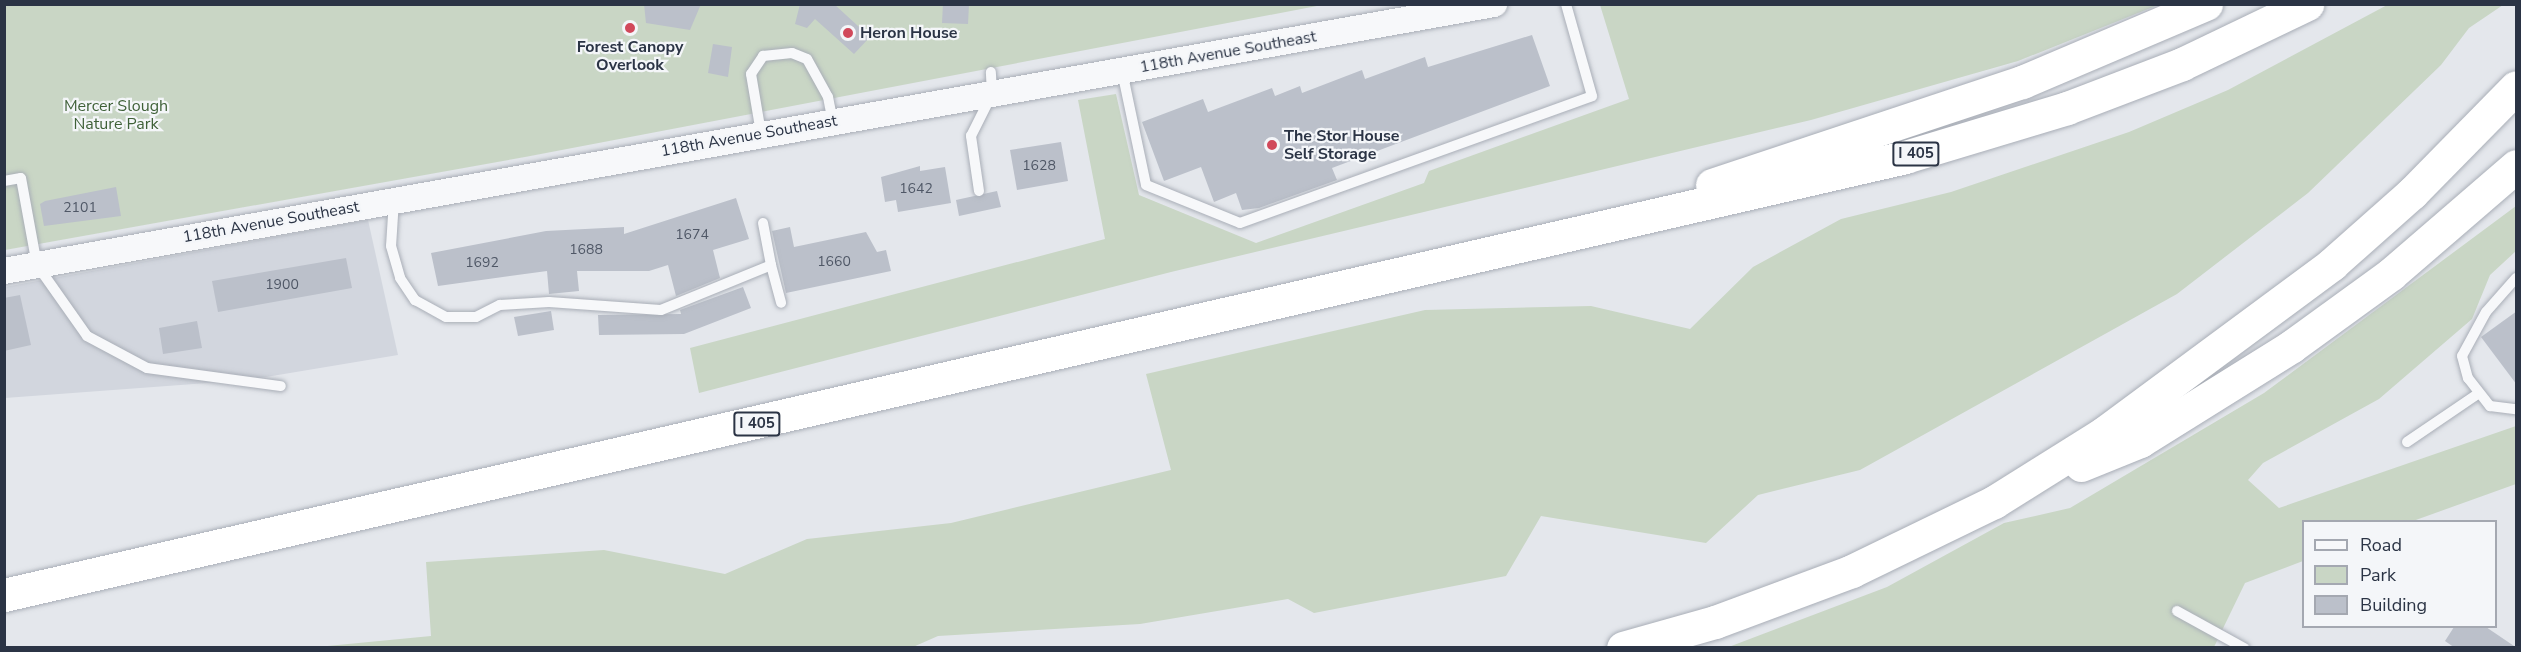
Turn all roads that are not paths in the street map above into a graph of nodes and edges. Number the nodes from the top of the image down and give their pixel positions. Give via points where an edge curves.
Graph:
1 (1494, 4) edge
2 (1566, 4) edge
3 (2206, 4) edge
4 (2307, 4) edge
5 (1122, 71) junction
6 (992, 83) junction
7 (2517, 87) edge
8 (833, 122) junction
9 (761, 133) junction
10 (2517, 166) edge
11 (4, 181) edge
12 (979, 191) dead end
13 (394, 200) junction
14 (763, 223) dead end
15 (1509, 252) junction
16 (771, 264) junction
17 (37, 265) junction
18 (4, 271) edge
19 (2517, 278) edge
20 (781, 303) dead end
21 (281, 386) dead end
22 (2479, 393) junction
23 (2517, 409) edge
24 (2407, 442) dead end
25 (1994, 502) junction
26 (4, 595) edge
27 (2177, 611) dead end
28 (1623, 648) edge
29 (2244, 648) edge

1 - 5 street, 118th Avenue Southeast
2 - 5 lane via 1592,96 1240,223 1146,185
3 - 15 highway via 2022,82
4 - 15 highway, I 405 via 2182,64 2067,108 1905,157
5 - 6 street, 118th Avenue Southeast
6 - 8 street, 118th Avenue Southeast
6 - 12 lane via 970,136
7 - 25 highway via 2412,193 2332,264 2104,433
8 - 9 street, 118th Avenue Southeast
8 - 9 lane via 828,97 807,59 792,53 763,56 752,74
9 - 13 street, 118th Avenue Southeast
10 - 25 highway via 2391,274 2292,346 2140,441
11 - 17 lane via 21,178
13 - 16 lane via 390,246 400,278 415,300 446,316 476,317 500,305 549,302 661,309
13 - 17 street, 118th Avenue Southeast
14 - 16 lane
15 - 26 highway, I 405
16 - 20 lane
17 - 18 street, 118th Avenue Southeast
17 - 21 lane via 87,336 147,368
19 - 22 lane via 2486,312 2462,356
22 - 23 lane via 2498,410
22 - 24 lane
25 - 28 highway via 1954,525 1852,571 1715,622
27 - 29 lane

